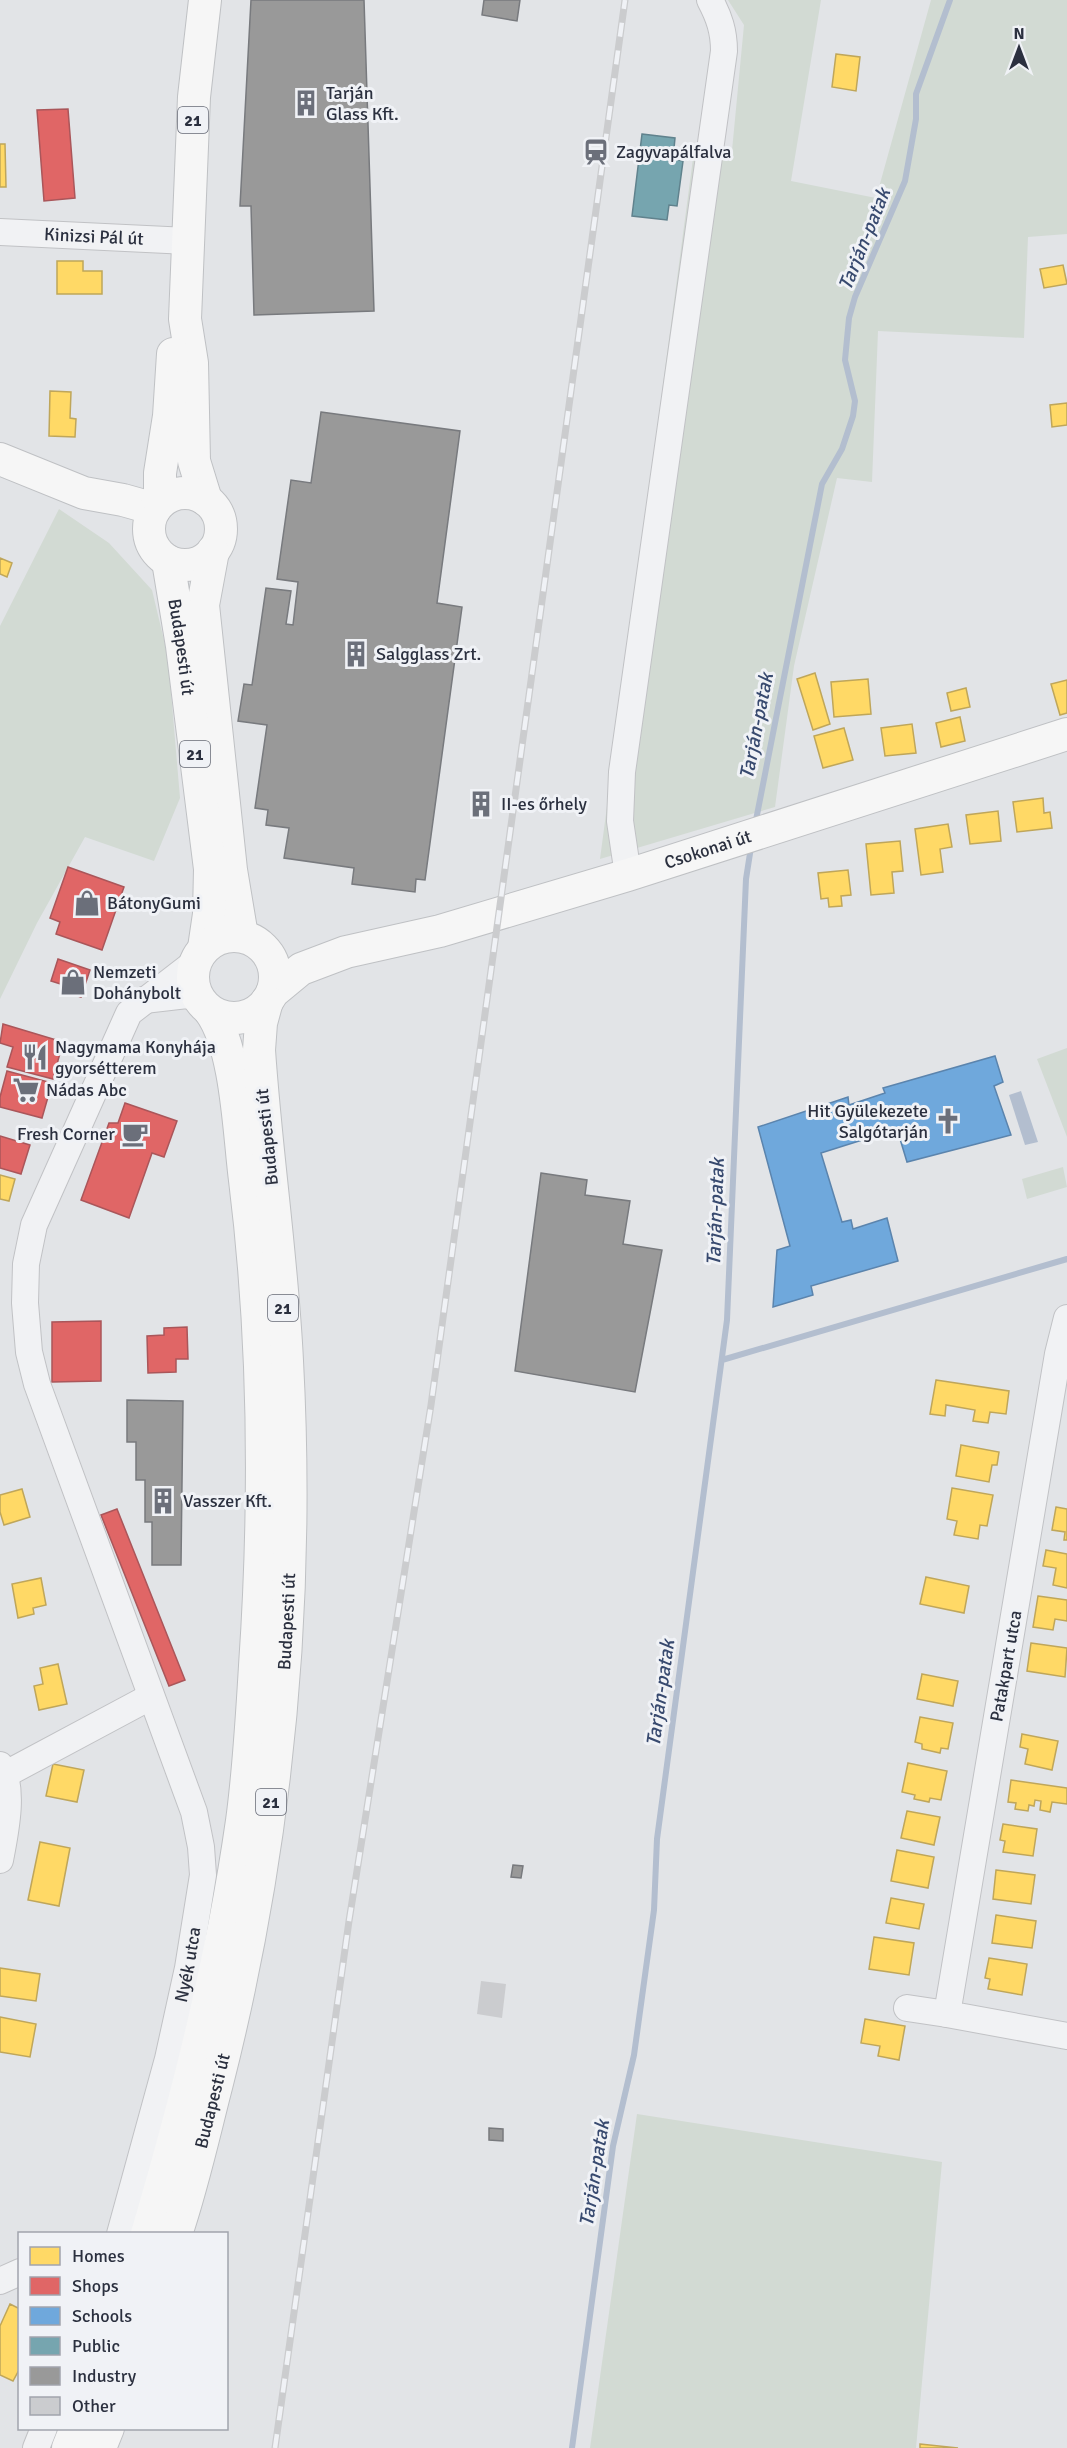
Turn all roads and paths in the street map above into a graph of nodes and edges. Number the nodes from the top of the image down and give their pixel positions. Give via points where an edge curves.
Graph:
1 (205, 0) edge
2 (710, 0) edge
3 (0, 232) edge
4 (188, 241) junction
5 (185, 319) junction
6 (0, 459) edge
7 (206, 500) junction
8 (158, 528) junction
9 (213, 551) junction
10 (1067, 734) edge
11 (628, 875) junction
12 (255, 944) junction
13 (346, 952) junction
14 (199, 955) junction
15 (269, 997) junction
16 (144, 1000) junction
17 (204, 1005) junction
18 (1067, 1318) edge
19 (150, 1697) junction
20 (3, 1769) edge
21 (0, 1860) edge
22 (907, 2008) dead end
23 (947, 2014) junction
24 (1067, 2036) edge
25 (121, 2232) edge
26 (148, 2232) edge
27 (177, 2232) edge
28 (18, 2273) edge
29 (0, 2281) edge
30 (43, 2430) edge
31 (75, 2430) edge
32 (107, 2430) edge
33 (36, 2448) edge
34 (68, 2448) edge
35 (100, 2448) edge

1 - 4 main road, Budapesti út / 21 via 194,97
2 - 11 street via 720,18 724,51 622,772 620,821
3 - 4 street, Kinizsi Pál út
4 - 5 main road, Budapesti út / 21
5 - 7 main road, Budapesti út / 21 via 192,363 194,460
5 - 8 main road, Budapesti út / 21 via 172,358
6 - 8 main road
7 - 8 main road via 186,493 172,495
7 - 9 main road, 21 via 220,519 219,541
8 - 9 main road via 184,565 208,557
8 - 14 main road, Budapesti út / 21 via 182,646 210,869 209,914
9 - 12 main road, Budapesti út / 21 via 203,605 231,870
10 - 11 main road, Csokonai út
11 - 13 main road, Csokonai út via 440,931
12 - 13 main road
12 - 14 main road via 226,936
12 - 15 main road, 21 via 275,972
13 - 15 main road via 301,969
14 - 16 street
14 - 17 main road, 21 via 192,980
15 - 17 main road via 254,1013 236,1018 219,1016
15 - 27 main road, Budapesti út / 21 via 261,1023 259,1050 287,1349 291,1482 289,1600 280,1725 268,1826 237,2006
16 - 17 street via 187,995
16 - 19 street via 129,1013 34,1224 26,1264 25,1303 37,1384
17 - 26 main road, Budapesti út / 21 via 218,1022 230,1059 249,1207 262,1421 260,1596 242,1820 216,1964 178,2128
18 - 23 street, Patakpart utca
19 - 20 street
19 - 25 street, Nyék utca via 194,1812 202,1875 188,1968 168,2059
20 - 21 street via 7,1826
22 - 23 street
23 - 24 street
28 - 29 street
30 - 33 street
31 - 34 main road
32 - 35 main road

